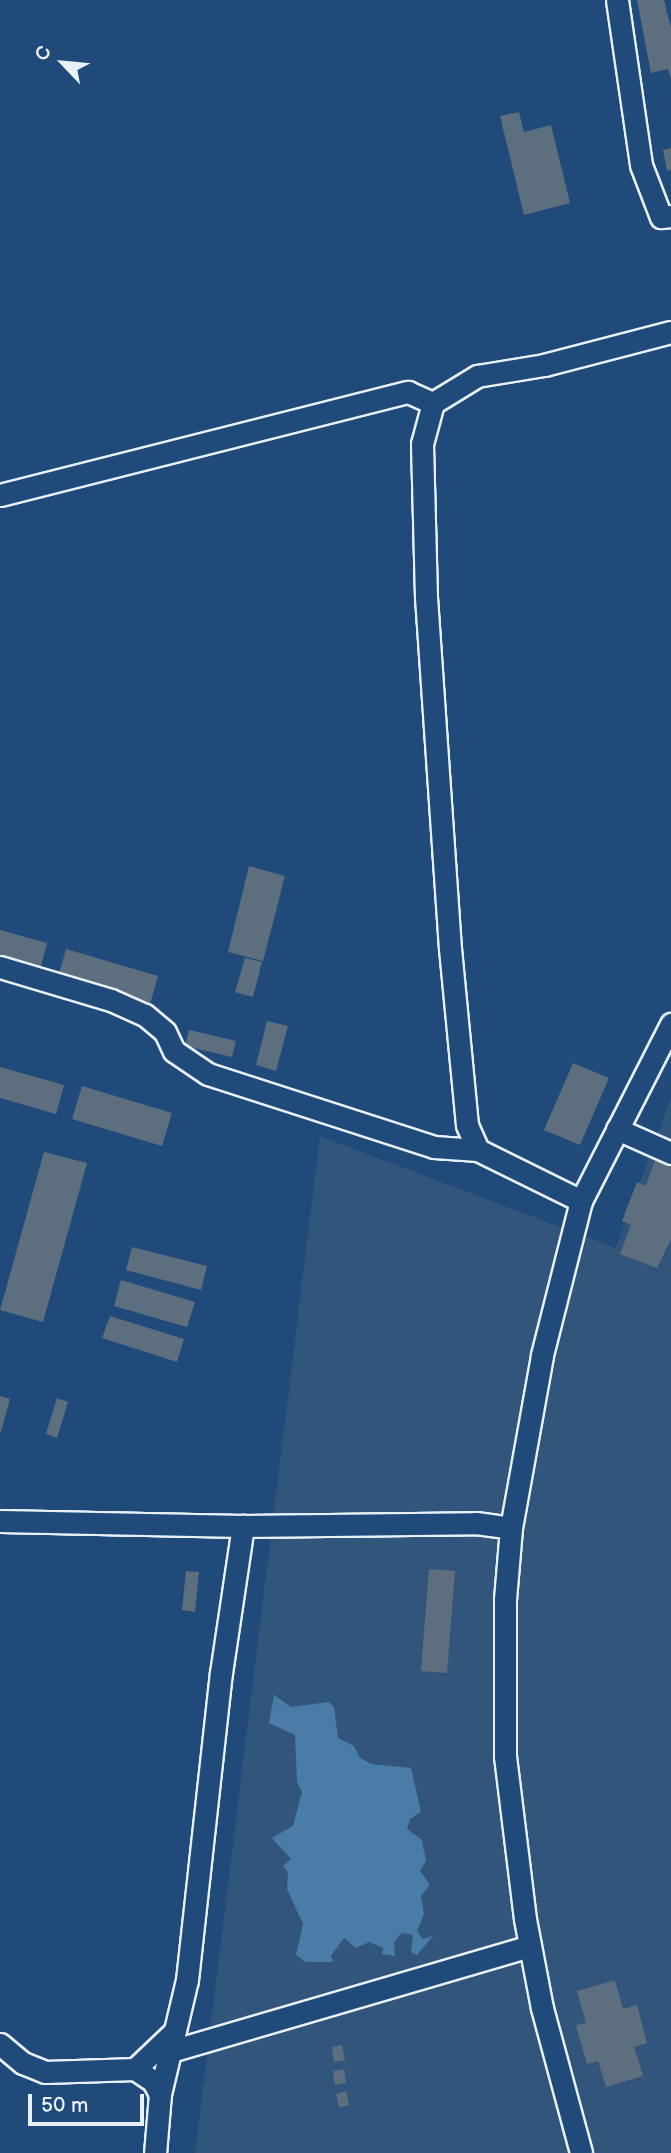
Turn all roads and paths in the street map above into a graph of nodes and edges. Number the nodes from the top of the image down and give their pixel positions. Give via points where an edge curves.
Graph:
1 (617, 0) edge
2 (671, 216) edge
3 (671, 332) edge
4 (433, 403) junction
5 (0, 495) edge
6 (0, 967) edge
7 (671, 1024) edge
8 (617, 1129) junction
9 (478, 1150) junction
10 (671, 1153) edge
11 (581, 1201) junction
12 (0, 1521) edge
13 (243, 1526) junction
14 (511, 1528) junction
15 (530, 1946) junction
16 (177, 2029) junction
17 (0, 2044) edge
18 (171, 2051) junction
19 (135, 2069) junction
20 (160, 2094) junction
21 (155, 2153) edge
22 (581, 2153) edge

1 - 2 street via 641,165 661,216
3 - 4 street via 544,365 477,376
4 - 5 street via 408,392
4 - 9 street via 422,444 426,597 467,1125
6 - 9 street via 111,1000 145,1015 165,1032 174,1051 208,1074 241,1087 434,1147
7 - 8 street
8 - 10 street
8 - 11 street
9 - 11 street
11 - 14 street via 545,1339
12 - 13 street
13 - 14 street via 476,1523
13 - 16 street via 220,1673 198,1900
14 - 15 street via 505,1599 505,1756
15 - 18 street
15 - 22 street
16 - 18 street
16 - 19 street
17 - 19 street via 23,2063 45,2072
18 - 20 street
19 - 20 street via 153,2081
20 - 21 street

